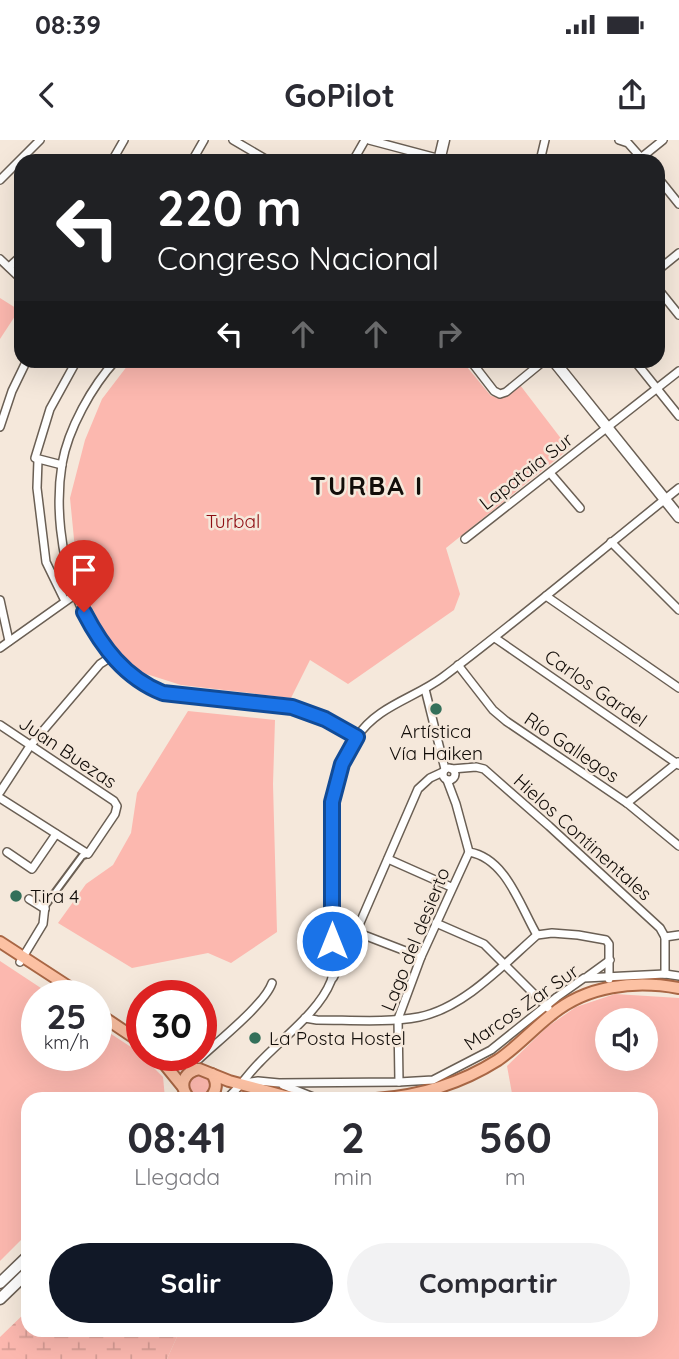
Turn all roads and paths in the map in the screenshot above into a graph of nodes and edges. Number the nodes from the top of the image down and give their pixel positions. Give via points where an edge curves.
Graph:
1 (40, 140) edge
2 (233, 140) edge
3 (367, 140) edge
4 (619, 140) edge
5 (663, 140) edge
6 (26, 154) edge
7 (257, 154) edge
8 (420, 154) edge
9 (636, 154) edge
10 (648, 154) edge
11 (14, 166) edge
12 (0, 180) edge
13 (665, 187) edge
14 (679, 204) edge
15 (679, 253) edge
16 (0, 259) edge
17 (14, 262) edge
18 (665, 264) edge
19 (9, 267) junction
20 (14, 272) edge
21 (665, 298) edge
22 (679, 315) edge
23 (23, 368) edge
24 (73, 368) edge
25 (109, 368) edge
26 (476, 368) edge
27 (535, 368) edge
28 (559, 368) edge
29 (640, 368) edge
30 (679, 371) edge
31 (656, 388) junction
32 (679, 416) edge
33 (0, 427) edge
34 (606, 428) junction
35 (38, 460) junction
36 (62, 464) junction
37 (550, 473) junction
38 (679, 488) edge
39 (665, 499) junction
40 (580, 508) dead end
41 (679, 517) edge
42 (465, 539) dead end
43 (611, 542) junction
44 (76, 594) junction
45 (546, 596) junction
46 (0, 600) edge
47 (65, 601) junction
48 (679, 610) edge
49 (495, 638) junction
50 (9, 641) junction
51 (0, 648) edge
52 (111, 657) junction
53 (458, 665) junction
54 (679, 688) edge
55 (425, 689) junction
56 (0, 725) edge
57 (357, 737) junction
58 (30, 746) junction
59 (678, 763) edge
60 (449, 773) junction
61 (0, 792) edge
62 (0, 798) edge
63 (626, 803) junction
64 (56, 834) junction
65 (679, 846) edge
66 (7, 852) dead end
67 (469, 852) junction
68 (88, 855) junction
69 (388, 859) junction
70 (451, 887) junction
71 (29, 900) dead end
72 (45, 907) junction
73 (436, 923) junction
74 (356, 932) junction
75 (537, 935) junction
76 (679, 935) edge
77 (665, 937) junction
78 (0, 942) edge
79 (0, 949) edge
80 (421, 957) junction
81 (21, 959) junction
82 (610, 960) junction
83 (504, 964) junction
84 (665, 974) junction
85 (610, 975) junction
86 (679, 976) edge
87 (584, 978) junction
88 (332, 979) junction
89 (50, 980) edge
90 (56, 980) edge
91 (272, 983) dead end
92 (609, 988) junction
93 (679, 988) edge
94 (549, 1009) junction
95 (305, 1018) junction
96 (398, 1019) junction
97 (217, 1043) edge
98 (254, 1068) junction
99 (168, 1071) edge
100 (190, 1071) edge
101 (208, 1071) edge
102 (212, 1074) junction
103 (258, 1081) junction
104 (400, 1082) junction
105 (239, 1083) junction
106 (279, 1083) junction
107 (183, 1092) edge
108 (184, 1092) edge
109 (214, 1092) edge
110 (234, 1092) edge
111 (271, 1092) edge
112 (301, 1092) edge
113 (431, 1092) edge
114 (21, 1263) edge
115 (21, 1279) edge
116 (0, 1283) edge
117 (0, 1299) edge

1 - 6 street
2 - 7 street
3 - 8 street
4 - 9 street
5 - 10 street
11 - 12 street
13 - 14 street
15 - 18 street
16 - 19 street
17 - 19 street
19 - 20 street
21 - 22 street
23 - 33 street
24 - 35 street via 50,409 37,447
25 - 36 street via 82,409
26 - 27 street via 499,394
28 - 34 main road
29 - 31 street
30 - 31 street, Lapataia Sur
31 - 32 street
31 - 34 street, Lapataia Sur
34 - 37 street, Lapataia Sur
34 - 39 main road
35 - 36 street
35 - 47 street via 46,562
36 - 44 street via 60,528
37 - 40 street
37 - 42 street, Lapataia Sur
38 - 39 street
39 - 41 main road
39 - 43 street
43 - 45 street
43 - 48 street
44 - 47 street
44 - 52 street
45 - 49 street
45 - 54 street
46 - 50 street
47 - 50 street
49 - 53 street
49 - 59 street, Carlos Gardel
50 - 51 street
52 - 57 street via 140,682 163,693 292,707
52 - 58 street
53 - 55 street
53 - 63 street, Río Gallegos via 506,721
55 - 57 street via 377,715
55 - 60 street
56 - 58 street, Juan Buezas
57 - 88 street via 342,764 332,802
58 - 61 street
58 - 68 street, Juan Buezas via 117,806
59 - 63 street
60 - 67 street
60 - 69 street, Hielos Continentales via 430,778 418,789
60 - 77 street, Hielos Continentales via 484,769
62 - 64 street
63 - 65 street, Río Gallegos
64 - 66 street via 32,869
64 - 68 street
67 - 70 street, Lago del desierto
67 - 75 street via 485,857 501,871
68 - 72 street via 82,856
69 - 70 street
69 - 74 street, Hielos Continentales
70 - 73 street, Lago del desierto
71 - 72 street
72 - 81 street via 43,924
73 - 80 street, Lago del desierto
73 - 83 street via 484,944
74 - 80 street
74 - 88 street, Hielos Continentales
75 - 82 street via 602,938 609,944
75 - 83 street
76 - 77 street
77 - 84 street
78 - 81 main road
79 - 81 main road
80 - 96 street, Lago del desierto
81 - 89 main road
81 - 90 main road
82 - 85 street
82 - 87 street
83 - 94 street
83 - 96 street via 449,1006
84 - 85 street, Marcos Zar Sur
84 - 86 street, Marcos Zar Sur
85 - 87 street, Marcos Zar Sur
85 - 92 street
87 - 94 street, Marcos Zar Sur
88 - 95 street, Hielos Continentales
91 - 97 street
92 - 93 main road via 635,984
92 - 94 main road
94 - 104 street, Marcos Zar Sur via 472,1061 433,1080
94 - 113 main road via 499,1059
95 - 96 street
95 - 98 street, Hielos Continentales
96 - 104 street, Lago del desierto
98 - 103 street
98 - 105 street, Hielos Continentales
99 - 107 main road
100 - 108 main road
101 - 102 main road
102 - 105 main road
102 - 109 main road
103 - 105 street, Marcos Zar Sur
103 - 106 street, Marcos Zar Sur
104 - 106 street, Marcos Zar Sur
105 - 110 street, Hielos Continentales
105 - 111 main road
106 - 112 street
114 - 116 main road
115 - 117 main road

